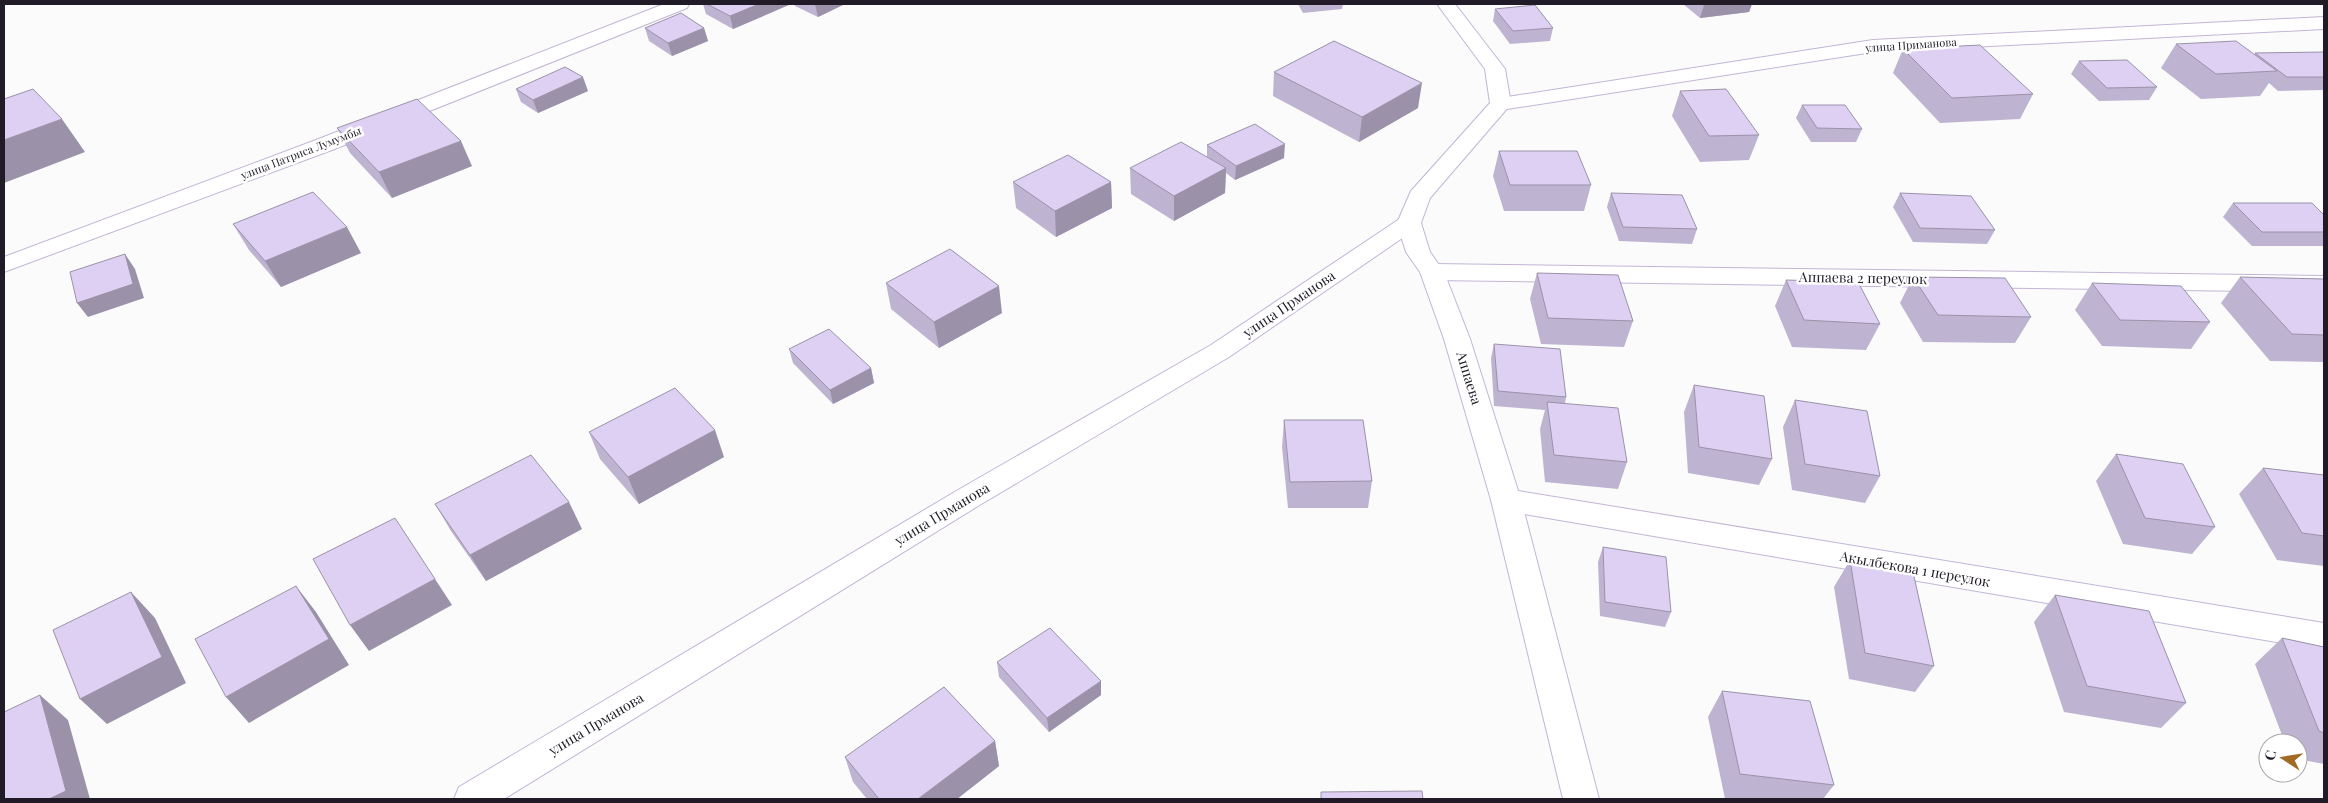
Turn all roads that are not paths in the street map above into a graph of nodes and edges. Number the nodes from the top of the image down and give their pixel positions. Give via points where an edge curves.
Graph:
1 (680, 4) edge
2 (1446, 4) edge
3 (2324, 23) edge
4 (1501, 104) junction
5 (1409, 223) junction
6 (4, 265) edge
7 (1432, 272) junction
8 (2324, 284) edge
9 (1506, 500) junction
10 (2324, 637) edge
11 (472, 799) edge
12 (1581, 799) edge

1 - 6 street, улица Патриса Лумумбы via 324,145
2 - 4 street via 1495,69
3 - 4 street, улица Приманова via 1873,46
4 - 5 street via 1419,196
5 - 7 street, Аппаева via 1418,252
5 - 11 street, улица Прманова via 1220,350 968,498
7 - 8 street, Аппаева 2 переулок
7 - 9 street, Аппаева
9 - 10 street, Акылбекова 1 переулок
9 - 12 street, Аппаева

